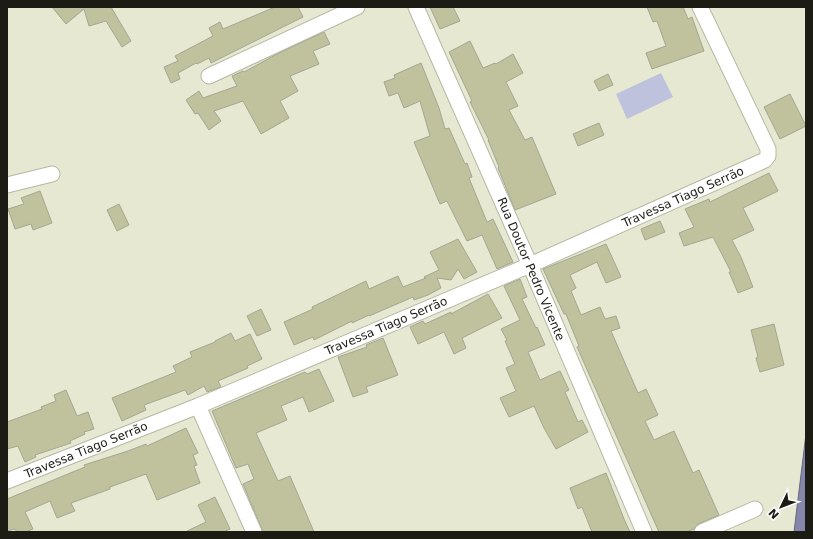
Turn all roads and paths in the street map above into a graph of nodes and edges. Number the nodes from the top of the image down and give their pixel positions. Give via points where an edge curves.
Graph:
1 (357, 7) edge
2 (416, 7) edge
3 (700, 7) edge
4 (209, 76) dead end
5 (52, 174) dead end
6 (7, 185) edge
7 (530, 265) junction
8 (198, 406) junction
9 (7, 481) edge
10 (755, 509) dead end
11 (254, 532) edge
12 (644, 532) edge
13 (702, 532) edge

1 - 4 street
2 - 7 street, Rua Doutor Pedro Vicente
3 - 7 street, Travessa Tiago Serrão via 768,149 768,156 760,163
5 - 6 street
7 - 8 street, Travessa Tiago Serrão
7 - 12 street, Rua Doutor Pedro Vicente
8 - 9 street, Travessa Tiago Serrão
8 - 11 street
10 - 13 street

